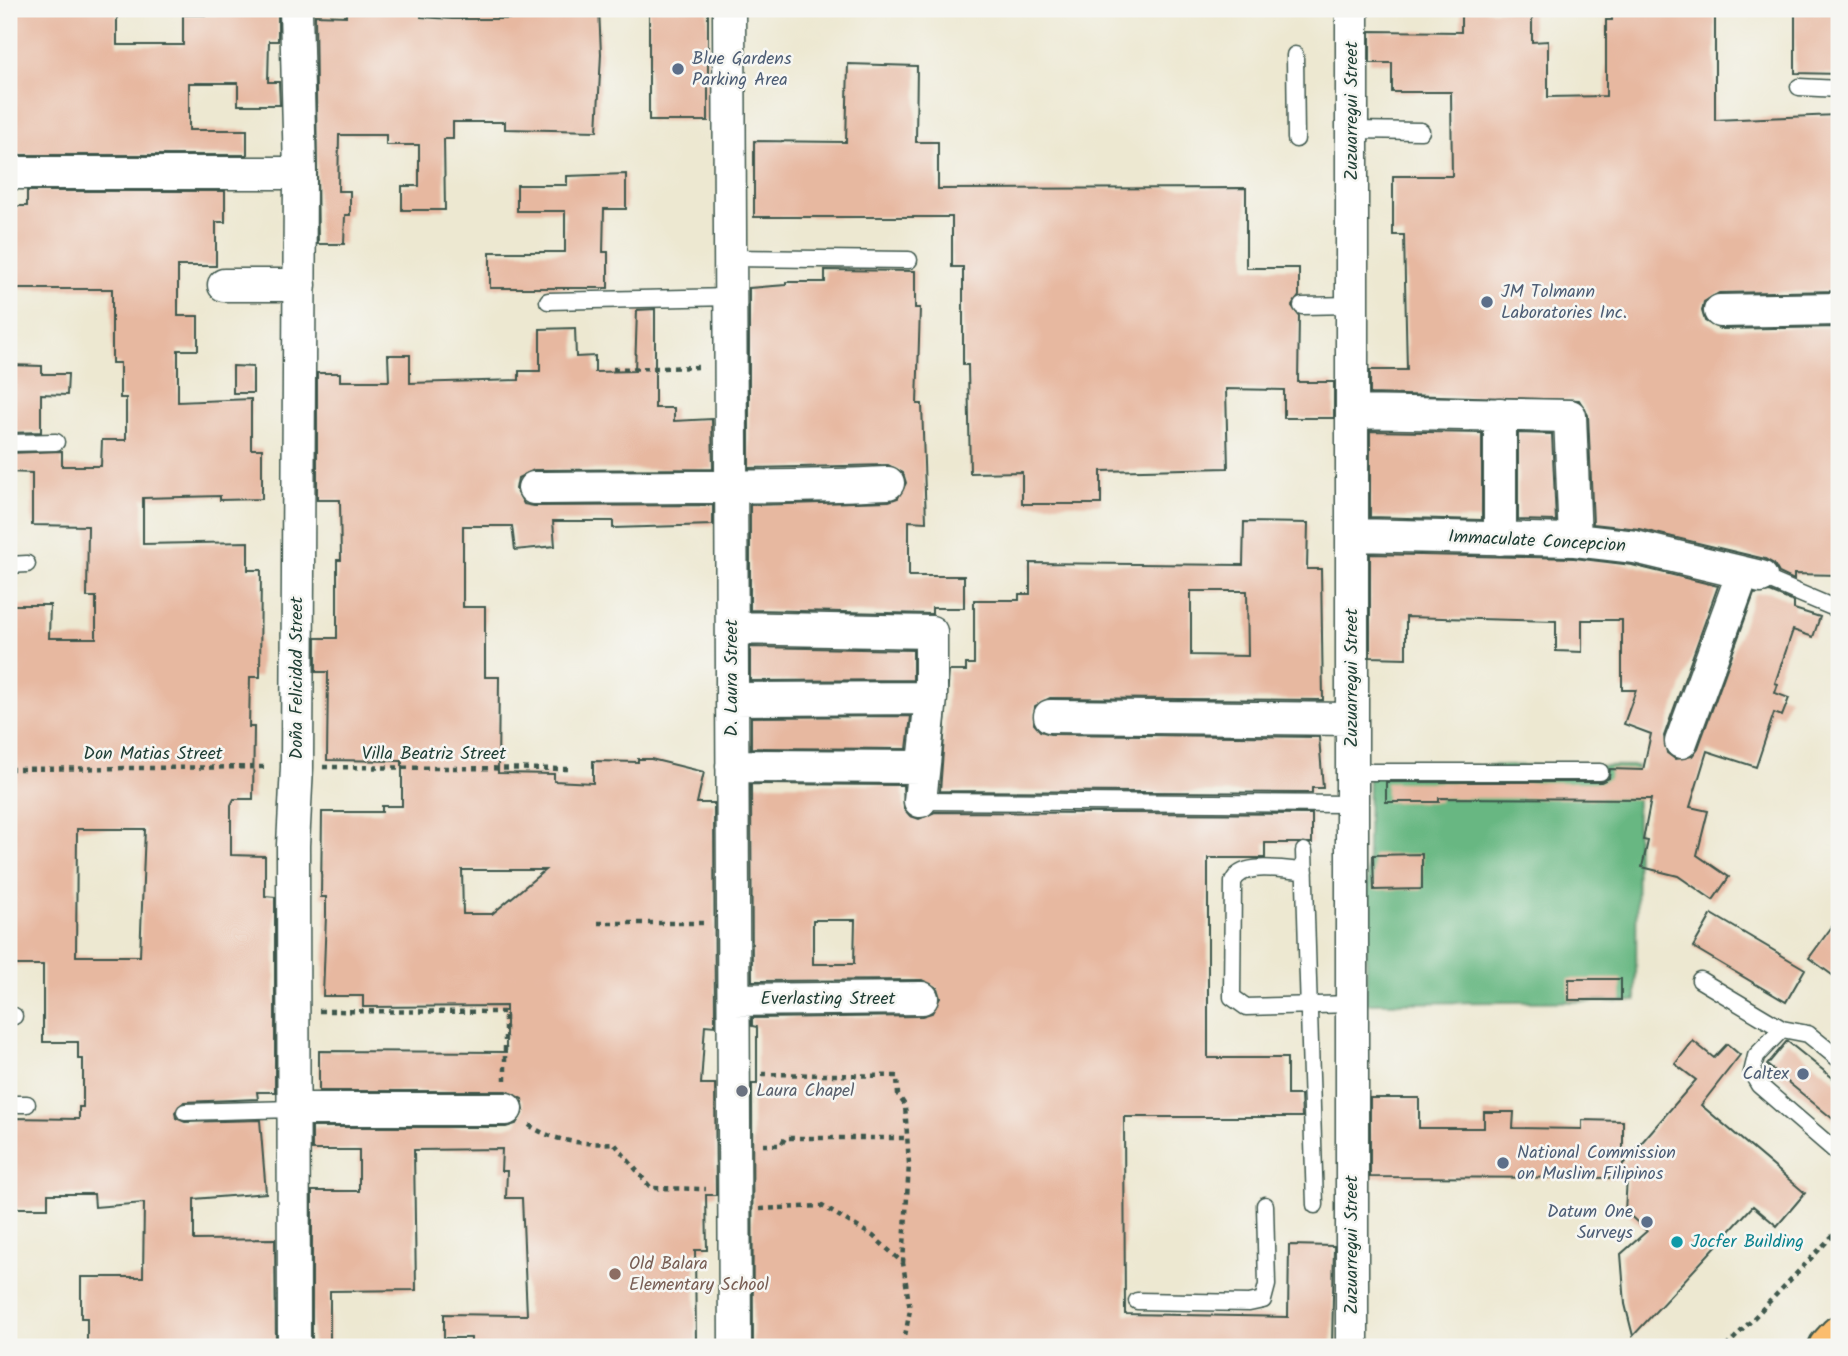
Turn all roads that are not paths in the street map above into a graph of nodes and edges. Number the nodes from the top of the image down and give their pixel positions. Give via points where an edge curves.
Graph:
1 (296, 9) edge
2 (729, 9) edge
3 (1352, 9) edge
4 (1295, 55) dead end
5 (1799, 87) dead end
6 (1839, 89) edge
7 (1352, 130) junction
8 (1421, 131) dead end
9 (1296, 139) dead end
10 (9, 173) edge
11 (300, 173) junction
12 (730, 258) junction
13 (909, 260) dead end
14 (224, 285) dead end
15 (300, 285) junction
16 (731, 297) junction
17 (548, 301) dead end
18 (1352, 305) junction
19 (1302, 306) dead end
20 (1839, 309) edge
21 (1720, 311) dead end
22 (1352, 412) junction
23 (1500, 414) junction
24 (9, 443) edge
25 (56, 443) dead end
26 (732, 484) junction
27 (888, 484) dead end
28 (534, 488) dead end
29 (1352, 535) junction
30 (1500, 539) junction
31 (1575, 540) junction
32 (27, 564) dead end
33 (9, 565) edge
34 (1751, 576) junction
35 (1839, 610) edge
36 (732, 628) junction
37 (932, 698) junction
38 (732, 699) junction
39 (1050, 716) dead end
40 (1352, 719) junction
41 (1681, 742) dead end
42 (732, 766) junction
43 (923, 767) junction
44 (1352, 772) junction
45 (1600, 772) dead end
46 (920, 801) joint
47 (1352, 804) junction
48 (1304, 851) dead end
49 (1305, 871) junction
50 (1700, 980) dead end
51 (922, 998) dead end
52 (734, 1000) junction
53 (1309, 1003) junction
54 (1352, 1004) junction
55 (1782, 1029) junction
56 (1839, 1059) edge
57 (9, 1104) edge
58 (27, 1104) dead end
59 (294, 1109) junction
60 (506, 1110) road end
61 (185, 1112) dead end
62 (1839, 1154) edge
63 (1265, 1205) dead end
64 (1315, 1205) dead end
65 (1138, 1301) dead end
66 (1839, 1335) edge
67 (294, 1347) edge
68 (735, 1347) edge
69 (1352, 1347) edge
70 (1828, 1347) edge

1 - 11 street, Doña Felicidad Street
2 - 12 street, D. Laura Street
3 - 7 street, Zuzuarregui Street
4 - 9 lane
5 - 6 lane
7 - 8 lane
7 - 18 street, Zuzuarregui Street
10 - 11 street
11 - 15 street, Doña Felicidad Street
12 - 13 lane
12 - 16 street, D. Laura Street
14 - 15 street
15 - 59 street, Doña Felicidad Street
16 - 17 lane
16 - 26 street, D. Laura Street
18 - 19 lane
18 - 22 street, Zuzuarregui Street
20 - 21 street
22 - 23 street
22 - 29 street, Zuzuarregui Street
23 - 30 street
23 - 31 street via 1570,416
24 - 25 lane
26 - 27 street
26 - 28 street
26 - 36 street, D. Laura Street
29 - 30 street, Immaculate Concepcion
29 - 40 street, Zuzuarregui Street
30 - 31 street, Immaculate Concepcion
31 - 34 street, Immaculate Concepcion via 1635,547
32 - 33 lane
34 - 35 lane
34 - 41 street
36 - 37 street via 932,632
36 - 38 street, D. Laura Street
37 - 38 street
37 - 43 street
38 - 42 street, D. Laura Street
39 - 40 street
40 - 44 street, Zuzuarregui Street
42 - 43 street
42 - 52 street, D. Laura Street
43 - 46 street
44 - 45 lane
44 - 47 street, Zuzuarregui Street
46 - 47 lane
47 - 54 street, Zuzuarregui Street
48 - 49 lane
49 - 53 lane
49 - 53 lane via 1245,869 1236,874 1232,997 1246,1007
50 - 55 lane
51 - 52 street, Everlasting Street
52 - 68 street, D. Laura Street
53 - 54 lane
53 - 64 lane
54 - 69 street, Zuzuarregui Street
55 - 56 lane via 1808,1034
55 - 62 lane via 1756,1056 1752,1073 1759,1085
57 - 58 lane
59 - 60 street
59 - 61 lane
59 - 67 street, Doña Felicidad Street
63 - 65 lane via 1267,1285 1263,1300
66 - 70 main road

